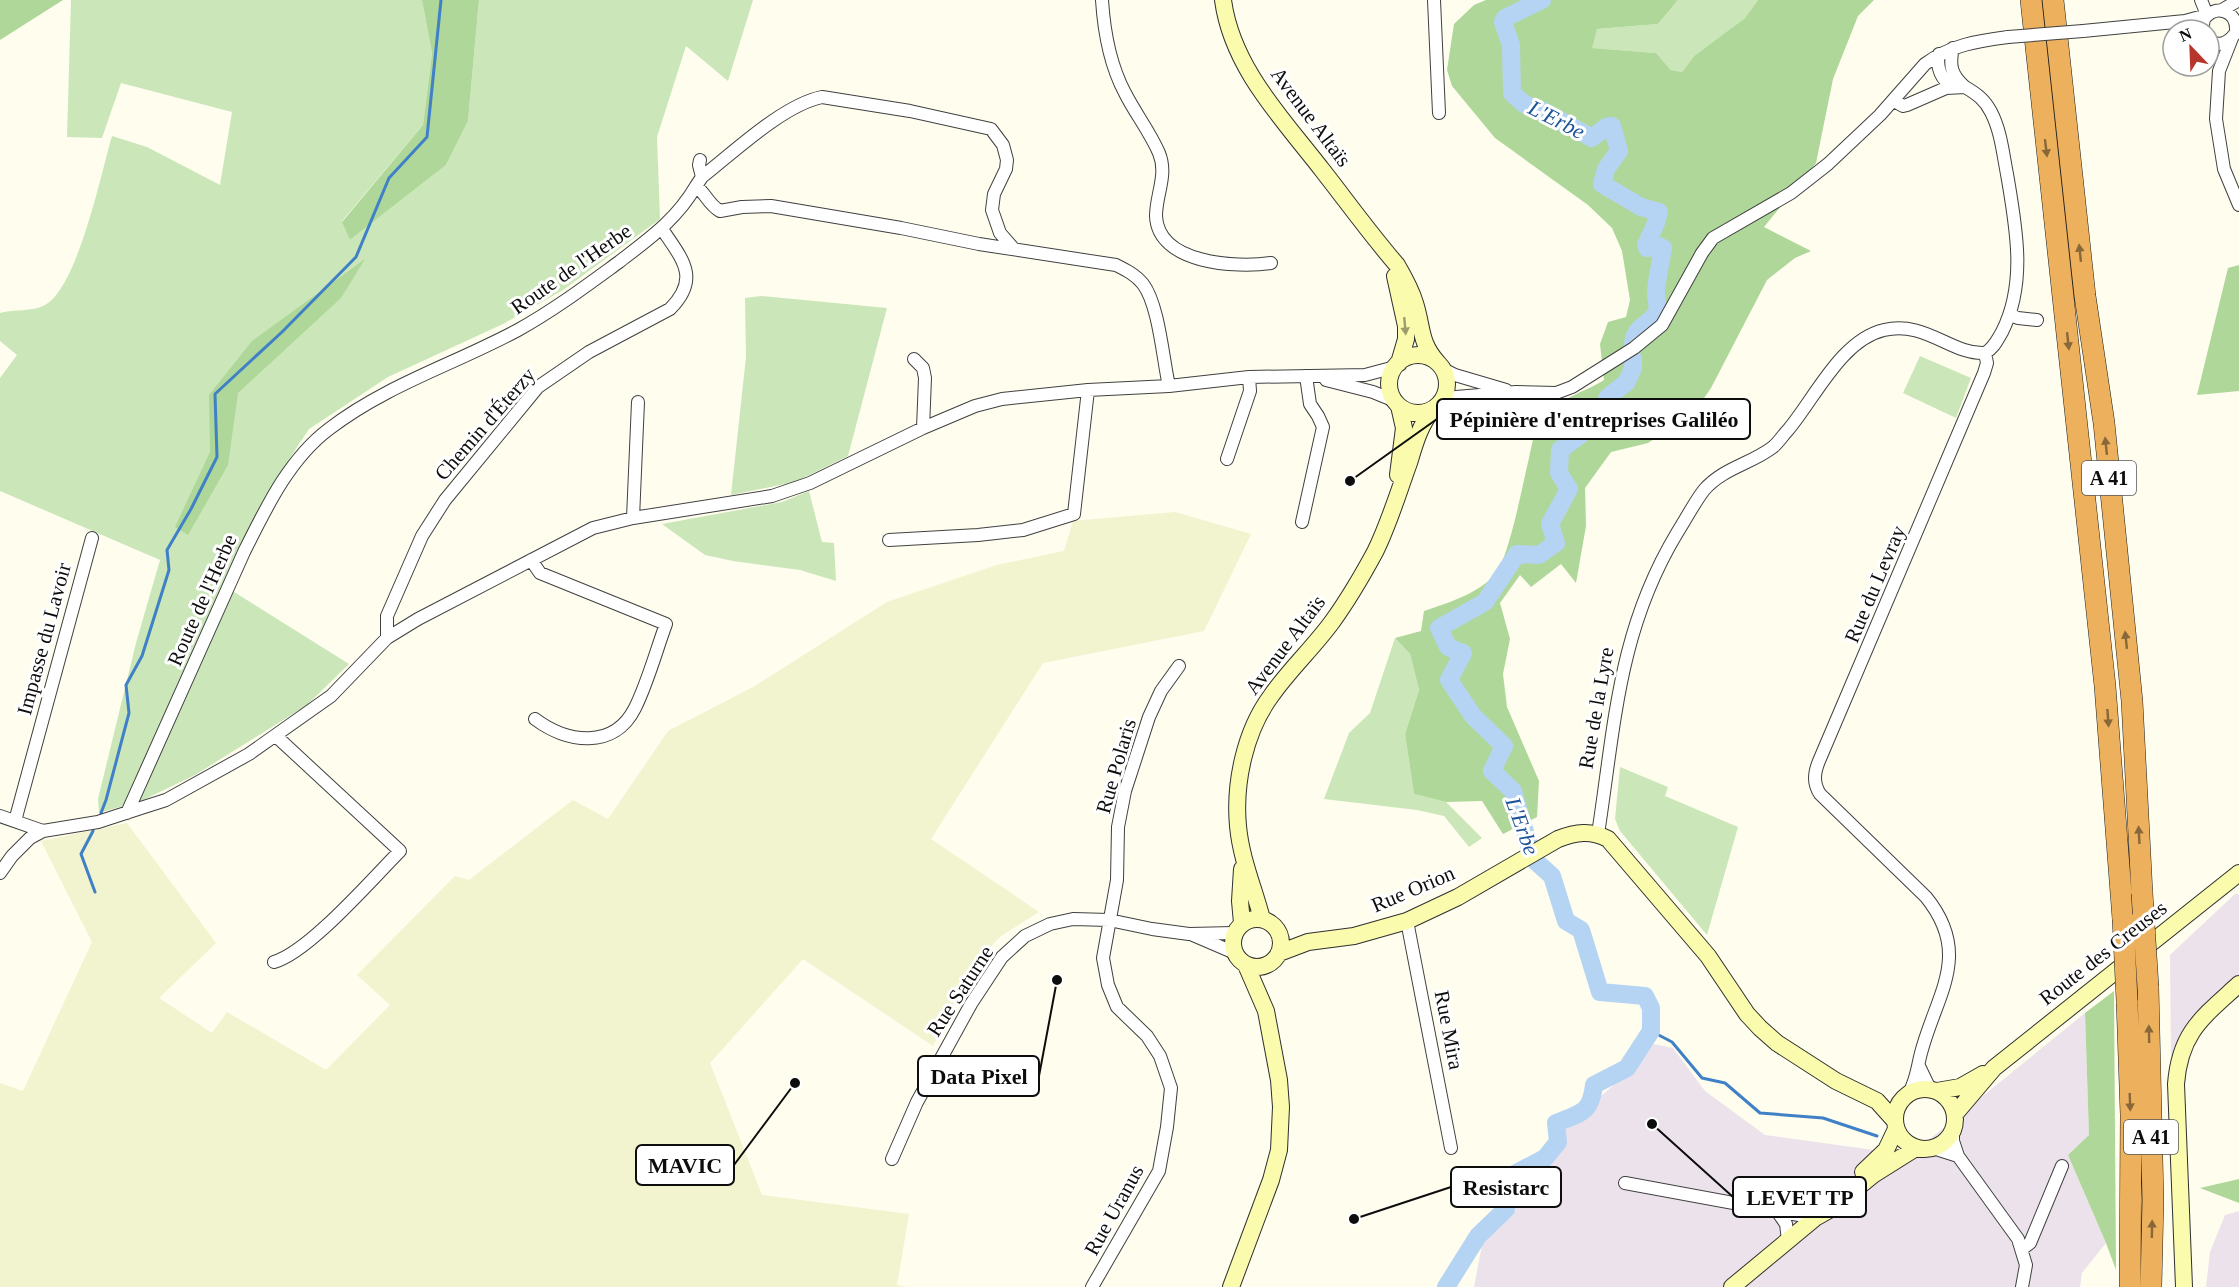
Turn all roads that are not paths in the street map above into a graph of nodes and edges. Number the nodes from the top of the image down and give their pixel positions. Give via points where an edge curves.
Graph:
1 (1102, 0) edge
2 (1223, 0) edge
3 (1434, 0) edge
4 (2020, 0) edge
5 (2031, 0) edge
6 (2053, 0) edge
7 (2201, 0) edge
8 (2239, 0) edge
9 (2222, 10) junction
10 (2207, 15) junction
11 (2196, 18) edge
12 (2206, 18) edge
13 (2161, 23) edge
14 (2236, 31) edge
15 (2221, 44) edge
16 (1953, 48) junction
17 (1939, 54) junction
18 (2221, 66) edge
19 (2219, 78) edge
20 (1960, 87) junction
21 (2039, 89) junction
22 (1894, 100) junction
23 (1439, 113) dead end
24 (700, 160) dead end
25 (699, 181) junction
26 (2239, 205) edge
27 (662, 230) junction
28 (1000, 233) junction
29 (979, 244) junction
30 (1013, 248) junction
31 (1384, 250) junction
32 (1271, 263) dead end
33 (2011, 315) junction
34 (2037, 320) dead end
35 (1985, 352) junction
36 (914, 359) dead end
37 (1397, 365) junction
38 (1440, 366) junction
39 (1249, 377) junction
40 (1311, 377) junction
41 (1168, 386) junction
42 (1088, 390) junction
43 (1516, 392) junction
44 (638, 402) dead end
45 (1397, 404) junction
46 (1437, 406) junction
47 (923, 428) junction
48 (1227, 459) dead end
49 (1395, 502) junction
50 (633, 518) junction
51 (1302, 522) dead end
52 (92, 538) dead end
53 (889, 540) dead end
54 (531, 560) junction
55 (387, 638) junction
56 (1179, 666) dead end
57 (535, 719) dead end
58 (277, 737) junction
59 (127, 813) junction
60 (0, 816) edge
61 (15, 821) junction
62 (43, 831) junction
63 (1598, 834) junction
64 (1243, 859) junction
65 (0, 873) edge
66 (2239, 873) edge
67 (1262, 919) junction
68 (1109, 920) junction
69 (1407, 921) junction
70 (1238, 928) junction
71 (1278, 930) junction
72 (1189, 934) junction
73 (1328, 939) junction
74 (1275, 958) junction
75 (1241, 959) junction
76 (274, 962) dead end
77 (2239, 984) edge
78 (1266, 1011) junction
79 (1919, 1066) junction
80 (1994, 1068) junction
81 (1934, 1090) junction
82 (1905, 1096) junction
83 (1877, 1101) junction
84 (1954, 1123) junction
85 (1895, 1124) junction
86 (1451, 1148) dead end
87 (1924, 1148) junction
88 (1958, 1156) junction
89 (892, 1160) dead end
90 (2062, 1166) dead end
91 (1625, 1183) dead end
92 (1777, 1211) junction
93 (1815, 1218) junction
94 (1788, 1240) junction
95 (2022, 1249) junction
96 (1092, 1287) edge
97 (1231, 1287) edge
98 (1732, 1287) edge
99 (2022, 1287) edge
100 (2130, 1287) edge
101 (2151, 1287) edge
102 (2184, 1287) edge

1 - 32 street via 1112,60 1123,90 1160,155 1163,172 1156,218 1164,238 1171,246 1201,260 1250,266
2 - 31 street, Avenue Altaïs via 1244,65
3 - 23 street
4 - 21 highway
5 - 21 highway, A 41
101 -> 6 highway, A 41, bridge via 2148,987 2129,678 2104,423 2085,296
7 - 10 street
8 - 9 street
9 - 10 street
9 - 14 street via 2235,19
10 - 11 street
10 - 12 street
13 - 16 street, bridge via 2008,38
14 - 15 street
14 - 18 street
16 - 17 street
16 - 20 street via 1951,67
17 - 20 street via 1938,64 1946,82
17 - 22 street via 1925,64
19 - 26 street via 2216,119 2220,154
20 - 22 street via 1903,106
20 - 33 street via 1986,103 2000,136 2017,247 2017,284
21 -> 100 highway, A 41, bridge via 2105,686 2123,919 2131,1162
22 - 43 street via 1848,147 1791,193 1713,238 1662,326 1650,336 1572,387 1556,393
24 - 25 street
25 - 27 street, Route de l'Herbe via 685,206
25 - 28 street, Route de l'Herbe via 770,124 813,98 822,96 910,111 987,126 999,137 1007,160 992,202 994,222
25 - 29 street via 712,206 720,211 771,206
27 - 55 street, Chemin d'Éterzy via 685,265 686,287 680,299 670,309 589,352 538,387 445,500 422,536 387,616
27 - 59 street, Route de l'Herbe via 564,303 517,331 378,395 303,453 244,552
28 - 29 street
28 - 30 street
29 - 30 street
30 - 41 street via 1116,265 1135,276 1151,300
31 -> 37 street, Avenue Altaïs via 1398,285 1406,326
31 - 38 street, Avenue Altaïs via 1410,288 1421,338
33 - 34 street
33 - 35 street via 1994,346
35 - 63 street, Rue de la Lyre via 1906,328 1870,335 1839,362 1773,447 1723,473 1704,491 1660,560 1625,656
35 - 79 street, Rue du Levray via 1984,373 1815,776 1820,794 1926,897 1944,926 1949,951 1947,978
36 - 47 street via 923,368 925,378
37 - 38 street via 1419,356
37 - 40 street via 1365,375
37 - 45 street via 1389,384
38 - 43 street via 1455,375
38 - 46 street via 1447,386
39 - 40 street
39 - 41 street
39 - 48 street via 1250,391
40 - 45 street via 1373,392
40 - 51 street via 1310,404 1323,428
41 - 42 street
42 - 47 street via 1002,399
42 - 53 street via 1074,514 1023,530
43 - 46 street via 1456,397
44 - 50 street
45 - 46 street via 1416,413
45 - 49 street, Avenue Altaïs via 1404,428
46 - 49 street, Avenue Altaïs via 1420,430
47 - 50 street via 810,483 772,496
49 - 64 street, Avenue Altaïs via 1383,536 1350,596 1270,697 1256,724 1240,775 1237,800
50 - 54 street via 593,528
52 - 61 street, Impasse du Lavoir
54 - 55 street
54 - 57 street via 540,573 666,624 634,709 615,730 597,738 575,739 546,728
55 - 58 street via 331,696
56 - 68 street, Rue Polaris via 1149,717 1128,782
58 - 59 street via 166,800
58 - 76 street via 400,851 316,934 291,956
59 - 62 street
60 - 61 street
61 - 62 street
62 - 65 street via 30,838
63 - 69 street, Rue Orion via 1571,834
63 - 83 street via 1608,839 1708,956 1760,1028 1836,1081
64 - 67 street, Avenue Altaïs
64 - 70 street, Avenue Altaïs
66 - 80 street, Route des Creuses
67 - 70 street via 1250,919
67 - 71 street
68 - 72 street, Rue Saturne
68 - 89 street, Rue Saturne via 1073,919 1050,924 1025,936 1002,957 916,1102
68 - 96 street, Rue Uranus via 1103,958 1108,985 1117,1007 1147,1036 1160,1056 1171,1088 1159,1171
69 - 73 street, Rue Orion
69 - 86 street, Rue Mira
70 - 72 street, Rue Saturne
70 - 75 street via 1232,945
71 - 73 street, Rue Orion
71 - 74 street via 1281,938
72 - 75 street, Rue Saturne
73 - 74 street, Rue Orion via 1294,946
74 - 75 street via 1255,967
74 - 78 street via 1267,981
75 - 78 street
77 - 102 street via 2194,1027 2178,1064
78 - 97 street via 1279,1080 1279,1150
79 - 81 street
79 - 82 street, Rue du Levray
80 - 81 street, Route des Creuses via 1960,1087
80 - 84 street, Route des Creuses
81 - 82 street via 1919,1089
81 - 84 street via 1952,1105
82 - 83 street
82 - 85 street via 1896,1109
83 - 85 street
84 - 87 street via 1948,1138
84 - 88 street via 1953,1141
85 - 87 street via 1901,1137
85 - 93 street via 1886,1150 1826,1203
87 - 88 street
87 - 93 street via 1873,1174
88 - 95 street
90 - 95 street via 2030,1243
91 - 92 street
92 - 93 street
92 - 94 street via 1786,1224
93 - 94 street
94 - 98 street
95 - 99 street via 2026,1265

